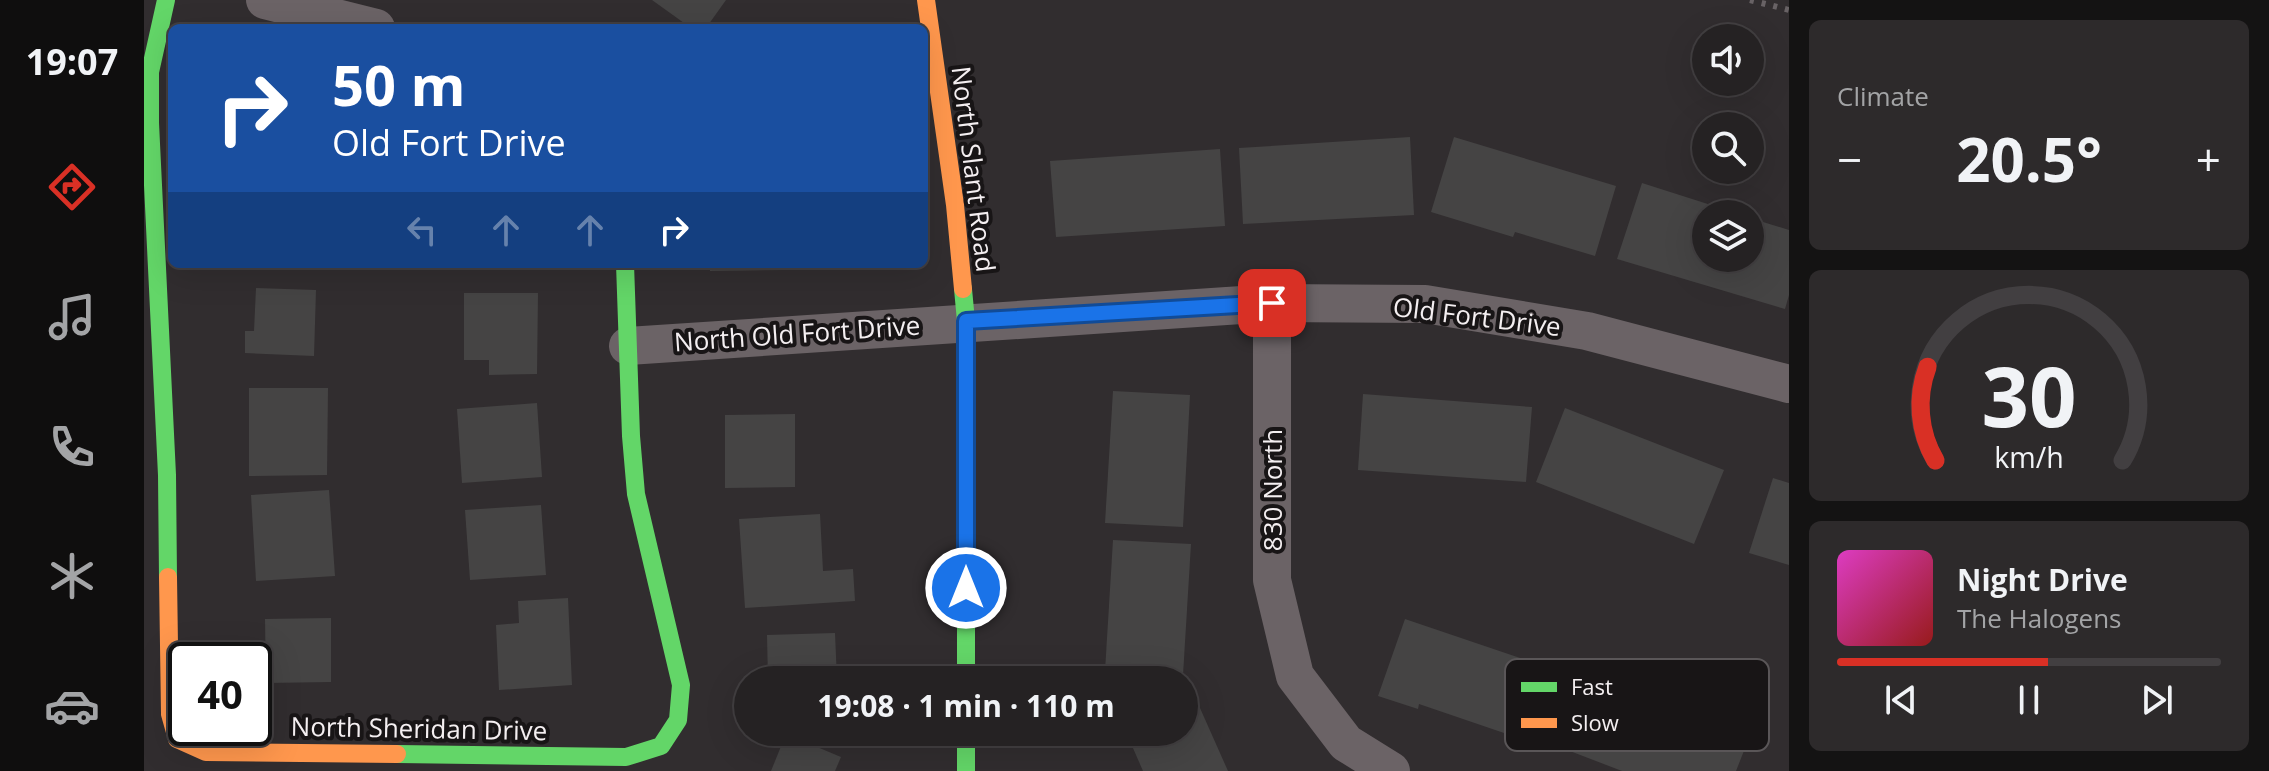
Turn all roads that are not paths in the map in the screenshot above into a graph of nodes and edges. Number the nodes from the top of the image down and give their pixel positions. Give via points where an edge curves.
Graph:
1 (166, 0) edge
2 (265, 0) edge
3 (926, 0) edge
4 (360, 24) edge
5 (625, 268) edge
6 (1272, 303) junction
7 (966, 321) junction
8 (628, 346) junction
9 (1789, 384) edge
10 (966, 666) edge
11 (966, 746) edge
12 (966, 771) edge
13 (1391, 771) edge

1 - 8 street, North Sheridan Drive via 150,72 150,123 167,475 170,714 177,739 206,752 626,757 661,746 678,720 681,685 636,494
2 - 4 street
3 - 7 street, North Slant Road
5 - 8 street
6 - 7 street, Old Fort Drive
6 - 9 street, Old Fort Drive via 1425,304 1587,331
6 - 13 street, 830 North via 1272,580 1295,676 1346,743
7 - 8 street, North Old Fort Drive
7 - 10 street, North Slant Road
11 - 12 street

